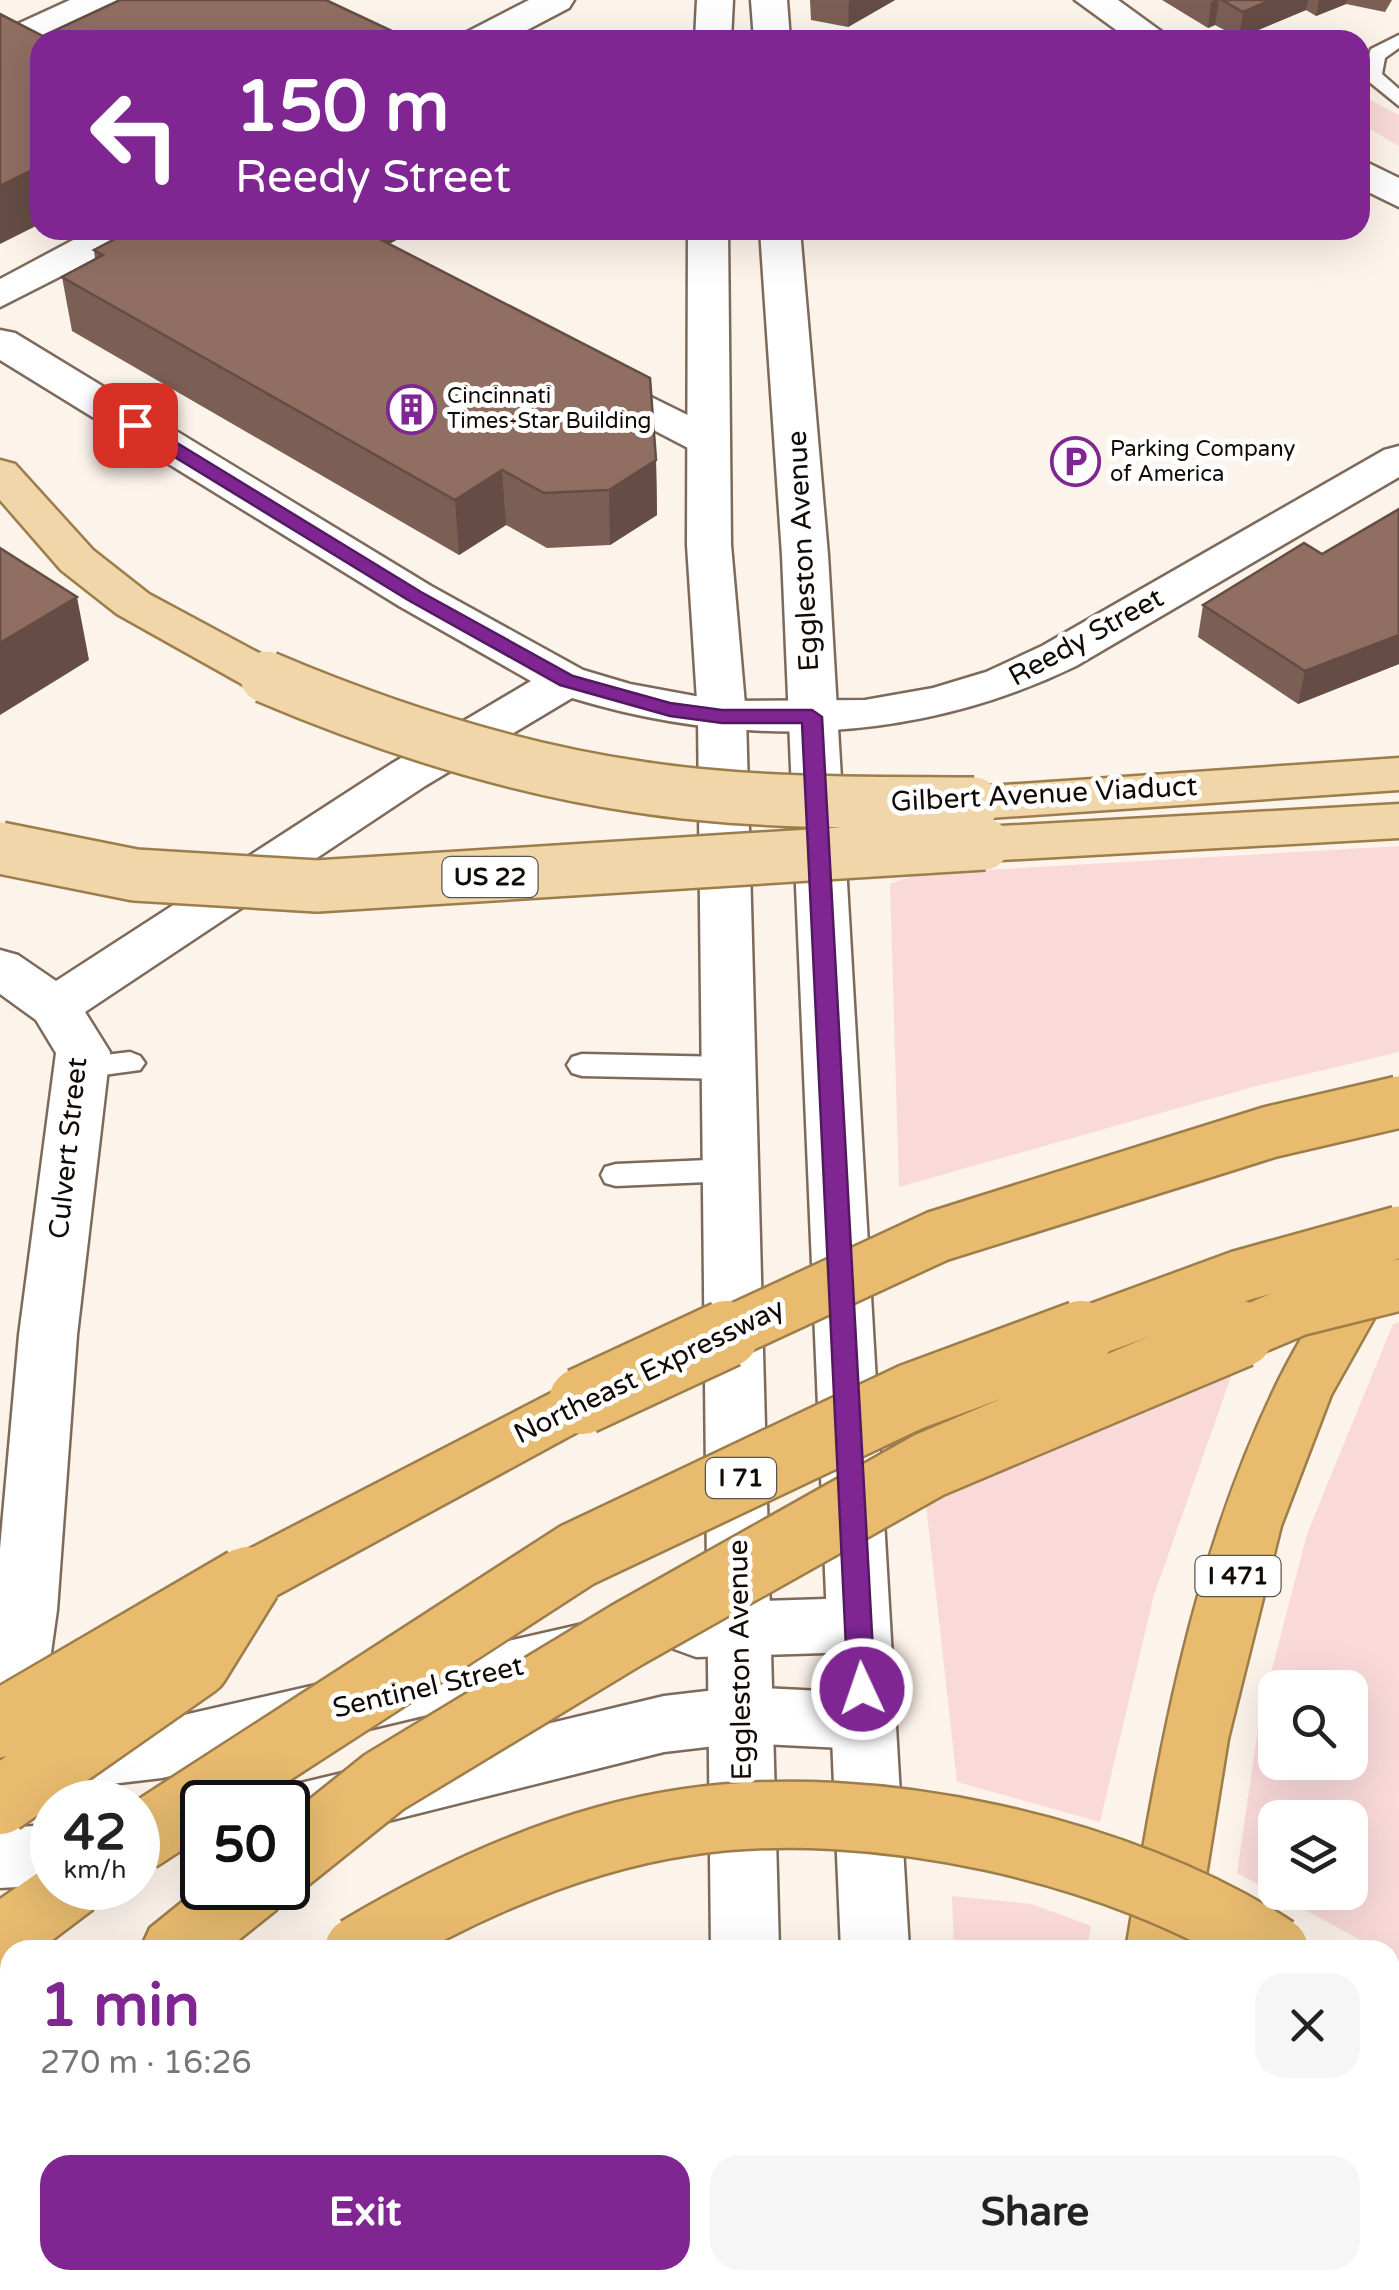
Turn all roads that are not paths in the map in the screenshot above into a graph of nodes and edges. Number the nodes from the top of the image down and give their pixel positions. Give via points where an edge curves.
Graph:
1 (99, 0) edge
2 (556, 0) edge
3 (715, 0) edge
4 (769, 0) edge
5 (1093, 0) edge
6 (45, 30) edge
7 (499, 30) edge
8 (714, 30) edge
9 (771, 30) edge
10 (1140, 30) edge
11 (1399, 40) edge
12 (1399, 100) edge
13 (1370, 177) edge
14 (1399, 196) edge
15 (104, 240) edge
16 (708, 240) edge
17 (781, 240) edge
18 (0, 296) edge
19 (0, 342) edge
20 (543, 356) edge
21 (707, 442) junction
22 (1399, 459) edge
23 (0, 472) edge
24 (566, 680) junction
25 (722, 716) junction
26 (812, 717) junction
27 (1399, 774) edge
28 (1399, 821) edge
29 (979, 824) junction
30 (0, 848) edge
31 (0, 968) edge
32 (55, 1008) junction
33 (582, 1065) dead end
34 (729, 1068) junction
35 (1399, 1102) edge
36 (731, 1170) junction
37 (616, 1175) dead end
38 (1399, 1232) edge
39 (1399, 1285) edge
40 (24, 1335) edge
41 (858, 1624) junction
42 (739, 1628) junction
43 (741, 1715) junction
44 (863, 1721) junction
45 (0, 1767) edge
46 (310, 1811) edge
47 (160, 1825) edge
48 (310, 1841) edge
49 (30, 1856) edge
50 (0, 1858) edge
51 (39, 1910) edge
52 (224, 1910) edge
53 (0, 1939) edge
54 (187, 1940) edge
55 (374, 1940) edge
56 (745, 1940) edge
57 (874, 1940) edge
58 (1162, 1940) edge
59 (1261, 1940) edge

1 - 6 street
2 - 7 street
3 - 8 street
4 - 9 street
5 - 10 street
11 - 12 lane via 1372,63 1372,76
13 - 14 street
15 - 18 street
16 - 21 street, Eggleston Avenue
17 - 26 street, Eggleston Avenue
19 - 24 street, Reedy Street via 414,596
20 - 21 street
21 - 25 street, Eggleston Avenue
22 - 26 street, Reedy Street via 1003,683 938,703
23 - 29 main road, Gilbert Avenue Viaduct / US 22, bridge via 77,560 132,604 266,677 406,733 638,786
24 - 25 street, Reedy Street via 670,710
24 - 32 street via 408,775
25 - 26 street, Reedy Street
25 - 34 street, Eggleston Avenue
26 - 41 street, Eggleston Avenue
27 - 29 main road, Gilbert Avenue Viaduct / US 22
28 - 29 main road, Gilbert Avenue Viaduct / US 22
29 - 30 main road, Gilbert Avenue Viaduct / US 22, bridge via 363,886 152,880
31 - 32 street
32 - 40 street, Culvert Street via 83,1052 105,1065
33 - 34 lane
34 - 36 street, Eggleston Avenue
35 - 45 highway, Northeast Expressway, bridge via 1270,1132 938,1236 582,1401 248,1580 196,1664
36 - 37 lane
36 - 42 street, Eggleston Avenue
38 - 47 highway, I 71, bridge via 1240,1276 910,1397 577,1554
38 - 58 highway, I 471 via 1301,1395 1249,1532 1203,1708
39 - 48 highway, bridge via 1298,1310 928,1465 384,1782
40 - 45 street, Culvert Street via 26,1610
41 - 42 street, Sentinel Street
41 - 44 street, Eggleston Avenue
42 - 43 street, Eggleston Avenue
42 - 45 street, Sentinel Street via 667,1631 162,1749
43 - 44 street
43 - 46 street via 664,1724
43 - 56 street, Eggleston Avenue
44 - 57 street, Eggleston Avenue
49 - 50 street
51 - 53 highway
52 - 54 highway
55 - 59 highway, bridge via 482,1882 572,1850 683,1822 794,1816 897,1820 1007,1838 1122,1875

